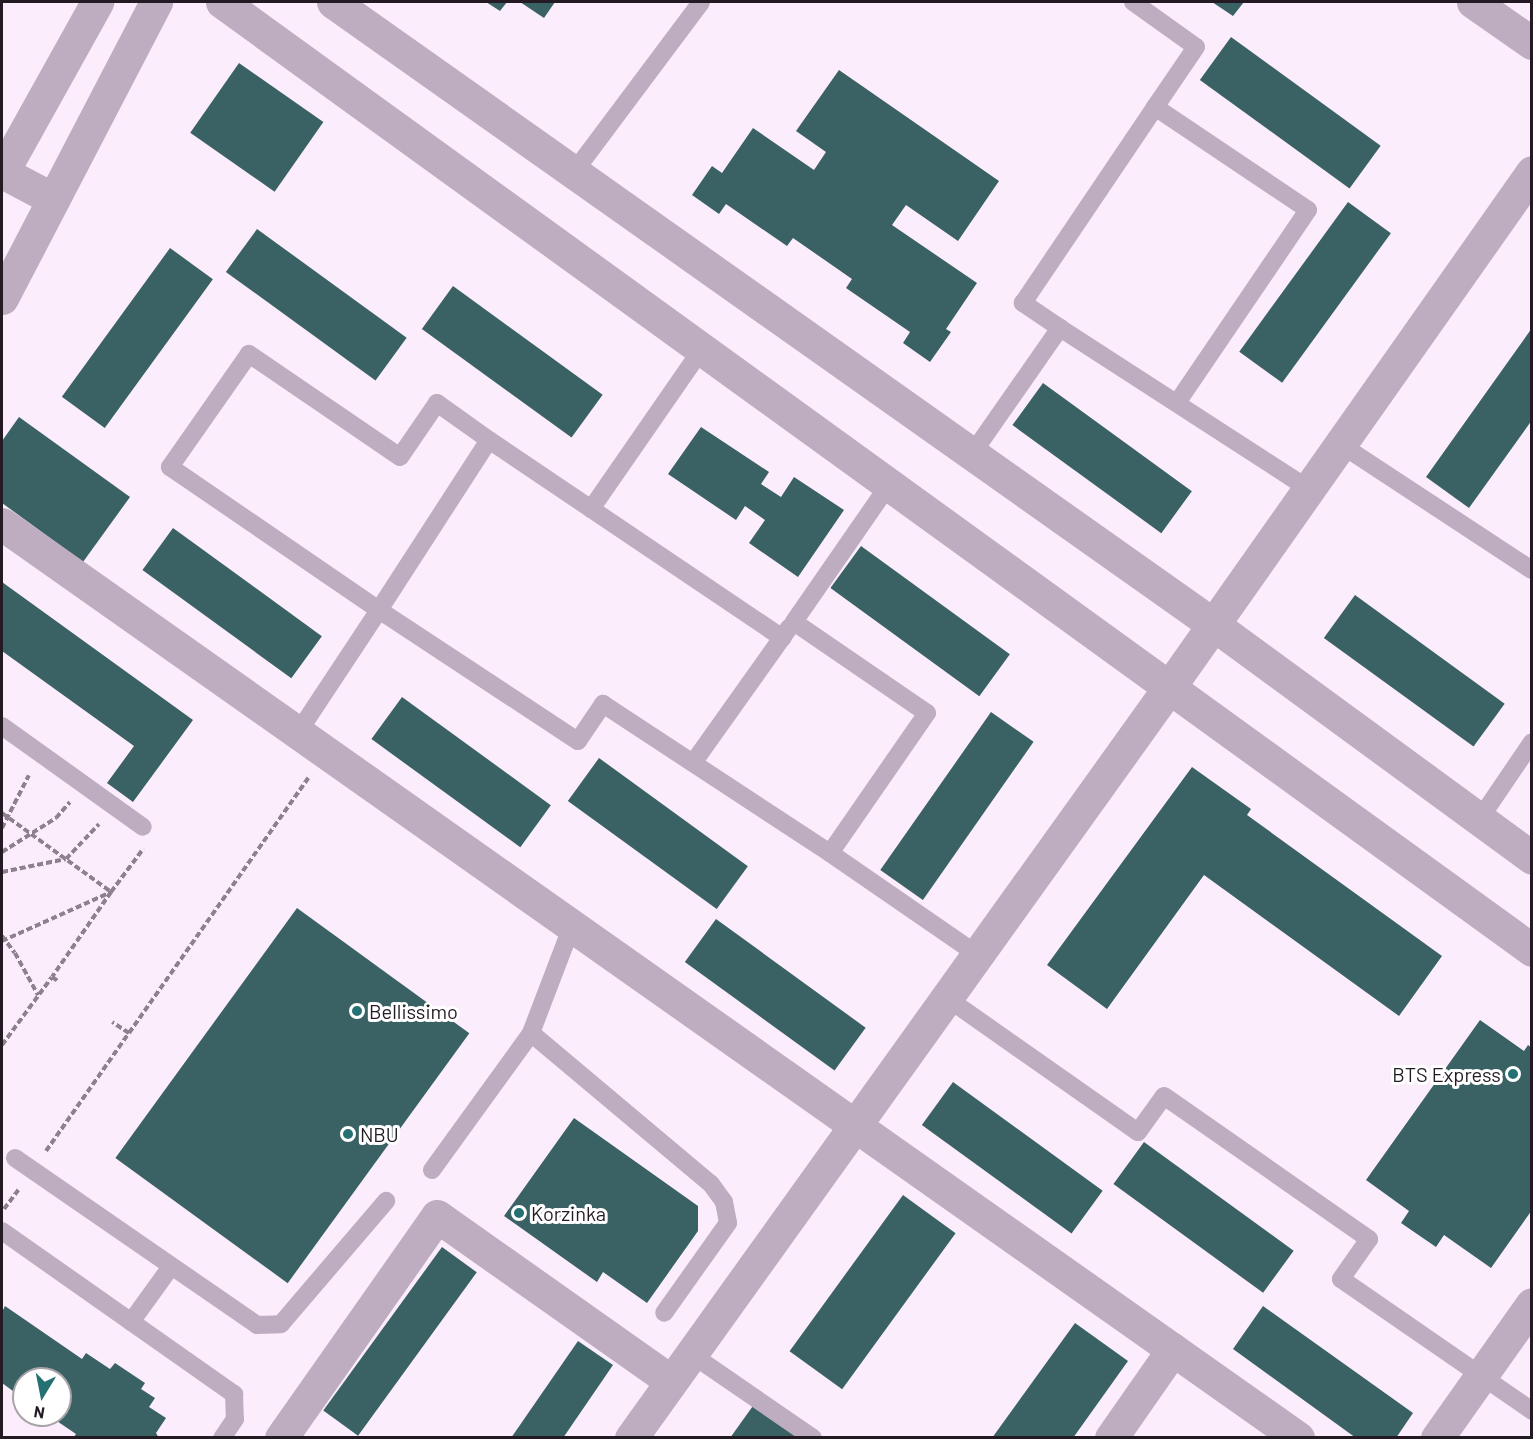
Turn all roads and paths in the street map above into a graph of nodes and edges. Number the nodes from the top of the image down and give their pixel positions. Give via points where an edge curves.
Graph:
1 (97, 2) edge
2 (156, 2) edge
3 (222, 2) edge
4 (333, 2) edge
5 (1133, 2) edge
6 (1473, 2) edge
7 (694, 4) edge
8 (1532, 43) edge
9 (1155, 107) junction
10 (574, 172) junction
11 (1532, 172) edge
12 (2, 173) edge
13 (53, 199) junction
14 (2, 298) edge
15 (1060, 328) junction
16 (701, 350) junction
17 (1177, 403) junction
18 (489, 440) junction
19 (1340, 444) junction
20 (972, 454) junction
21 (888, 486) junction
22 (1309, 489) junction
23 (591, 509) junction
24 (2, 524) edge
25 (1532, 570) edge
26 (378, 610) junction
27 (794, 622) junction
28 (1214, 625) junction
29 (783, 638) junction
30 (1168, 689) junction
31 (2, 726) edge
32 (298, 730) junction
33 (1532, 742) edge
34 (35, 750) junction
35 (328, 751) junction
36 (693, 763) junction
37 (84, 785) junction
38 (115, 807) junction
39 (2, 813) edge
40 (9, 818) junction
41 (1479, 820) junction
42 (143, 827) joint
43 (2, 828) edge
44 (31, 834) junction
45 (2, 852) edge
46 (830, 854) junction
47 (1532, 858) edge
48 (66, 859) junction
49 (2, 872) edge
50 (111, 892) junction
51 (573, 923) junction
52 (3, 939) edge
53 (1532, 950) edge
54 (978, 955) junction
55 (52, 977) junction
56 (58, 981) dead end
57 (38, 995) junction
58 (947, 999) junction
59 (112, 1022) dead end
60 (129, 1033) junction
61 (531, 1034) junction
62 (2, 1045) edge
63 (858, 1124) junction
64 (15, 1158) dead end
65 (32, 1170) junction
66 (432, 1170) dead end
67 (386, 1201) dead end
68 (2, 1212) edge
69 (2, 1231) edge
70 (170, 1268) junction
71 (1532, 1304) edge
72 (664, 1313) dead end
73 (130, 1322) junction
74 (1173, 1349) junction
75 (690, 1354) junction
76 (1482, 1377) junction
77 (671, 1381) junction
78 (1532, 1411) edge
79 (296, 1432) edge
80 (1286, 1434) edge
81 (222, 1437) edge
82 (632, 1437) edge
83 (813, 1437) edge
84 (1112, 1437) edge
85 (1437, 1437) edge

1 - 12 street
2 - 13 street
3 - 16 street
4 - 10 street
5 - 9 lane via 1196,46
6 - 8 street
7 - 10 lane
9 - 15 lane via 1023,303
9 - 17 lane via 1308,210
10 - 20 street
11 - 19 street
12 - 13 street
13 - 14 street
15 - 17 lane
15 - 20 lane
16 - 21 street
16 - 23 lane
17 - 22 lane
18 - 23 lane
18 - 26 lane
18 - 26 lane via 437,403 400,457 249,354 170,467
19 - 22 street
19 - 25 lane
20 - 28 street
21 - 27 lane
21 - 30 street
22 - 28 street
23 - 29 lane
24 - 32 street
26 - 32 lane
26 - 36 lane via 578,741 603,704
27 - 29 lane
27 - 46 lane via 927,713
28 - 30 street
28 - 41 street
29 - 36 lane
30 - 53 street
30 - 54 street
31 - 34 lane
32 - 35 street
33 - 41 lane
34 - 37 lane
34 - 40 path via 34,763
35 - 51 street
35 - 60 path
36 - 46 lane
37 - 38 lane
37 - 44 path via 56,818
38 - 42 lane
38 - 48 path
39 - 40 path
40 - 43 path
40 - 44 path
41 - 47 street
42 - 50 path via 146,844
44 - 45 path
44 - 48 path
46 - 54 lane
48 - 49 path
48 - 50 path
50 - 52 path
50 - 55 path
51 - 61 lane
51 - 63 street
52 - 57 path
54 - 58 street
55 - 56 path
55 - 57 path
57 - 62 path
58 - 63 street
58 - 76 lane via 1138,1132 1164,1096 1369,1239 1341,1279
59 - 60 path
60 - 65 path
61 - 66 lane
61 - 72 lane via 711,1184 724,1202 728,1223
63 - 74 street
63 - 75 street
64 - 65 lane
65 - 68 path
65 - 70 lane
67 - 70 lane via 281,1324 258,1325
69 - 73 lane
70 - 73 lane
71 - 76 street
73 - 81 lane via 234,1394 235,1419
74 - 80 street
74 - 84 street
75 - 77 street
75 - 83 lane
76 - 78 lane
76 - 85 street
77 - 79 street via 437,1216
77 - 82 street

